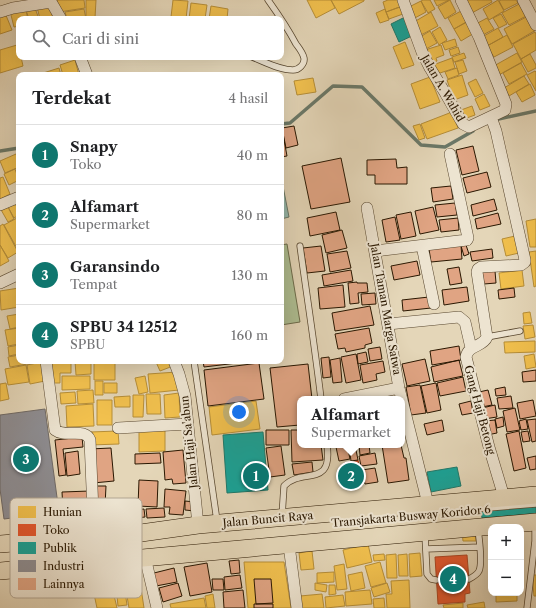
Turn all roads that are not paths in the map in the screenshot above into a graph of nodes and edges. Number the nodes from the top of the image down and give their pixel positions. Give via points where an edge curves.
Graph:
1 (268, 0) edge
2 (403, 0) edge
3 (461, 0) edge
4 (523, 0) edge
5 (51, 1) edge
6 (0, 12) edge
7 (59, 16) edge
8 (278, 16) edge
9 (284, 25) edge
10 (536, 25) edge
11 (81, 60) edge
12 (260, 60) edge
13 (86, 72) edge
14 (491, 117) junction
15 (450, 154) dead end
16 (16, 199) edge
17 (0, 205) edge
18 (367, 208) dead end
19 (300, 246) dead end
20 (422, 246) junction
21 (375, 250) junction
22 (16, 275) edge
23 (0, 283) edge
24 (434, 304) dead end
25 (388, 324) junction
26 (520, 331) dead end
27 (487, 337) junction
28 (471, 348) junction
29 (46, 364) edge
30 (175, 364) edge
31 (194, 364) edge
32 (399, 388) junction
33 (321, 396) edge
34 (359, 396) edge
35 (401, 396) edge
36 (405, 412) edge
37 (188, 424) junction
38 (118, 428) dead end
39 (328, 448) edge
40 (536, 495) edge
41 (504, 497) junction
42 (92, 498) edge
43 (428, 504) junction
44 (536, 504) edge
45 (455, 511) dead end
46 (282, 517) junction
47 (536, 520) edge
48 (218, 523) junction
49 (485, 524) junction
50 (198, 525) junction
51 (142, 533) edge
52 (164, 536) dead end
53 (142, 538) edge
54 (426, 540) junction
55 (10, 543) edge
56 (0, 544) edge
57 (290, 545) junction
58 (480, 547) junction
59 (142, 558) edge
60 (145, 558) junction
61 (10, 570) edge
62 (0, 571) edge
63 (469, 579) dead end
64 (436, 580) dead end
65 (157, 608) edge
66 (297, 608) edge
67 (528, 608) edge

1 - 8 lane
2 - 14 street, Jalan A. Wahid via 422,52 463,124 469,127
3 - 14 street via 506,104 506,110
4 - 10 street
5 - 6 street
5 - 7 street
9 - 12 lane via 304,57 301,67 292,70
11 - 13 street
14 - 27 street via 525,262 521,265 478,269
15 - 20 street via 468,239
16 - 17 street
18 - 21 street, Jalan Taman Marga Satwa
19 - 33 lane
20 - 21 street
20 - 24 street
21 - 25 street, Jalan Taman Marga Satwa
22 - 23 street
25 - 28 street via 459,317 465,322
25 - 32 street, Jalan Taman Marga Satwa
26 - 27 lane
27 - 28 street, Gang Haji Betong via 483,343
28 - 41 street, Gang Haji Betong via 466,357
29 - 42 street via 55,430 60,433 84,433 89,437
30 - 37 street, Jalan Haji Sa'abun via 185,396
31 - 48 lane
32 - 34 street
32 - 35 street, Jalan Taman Marga Satwa
36 - 43 street, Jalan Taman Marga Satwa
37 - 38 street
37 - 50 street, Jalan Haji Sa'abun
39 - 46 lane via 329,456 325,469 284,486
40 - 41 main road, Jalan Buncit Raya
41 - 43 main road, Jalan Buncit Raya
43 - 46 main road, Jalan Buncit Raya
44 - 45 lane, Transjakarta Busway Koridor 6
46 - 48 main road, Jalan Buncit Raya
47 - 49 main road
47 - 67 lane
48 - 50 main road, Jalan Buncit Raya
49 - 54 main road
49 - 58 lane
50 - 51 main road, Jalan Buncit Raya
52 - 53 lane
54 - 57 main road
54 - 58 lane
54 - 64 lane via 427,574
55 - 56 main road, Jalan Buncit Raya
57 - 60 main road
57 - 66 street
58 - 63 lane via 479,570
59 - 60 main road
60 - 65 street
61 - 62 main road

